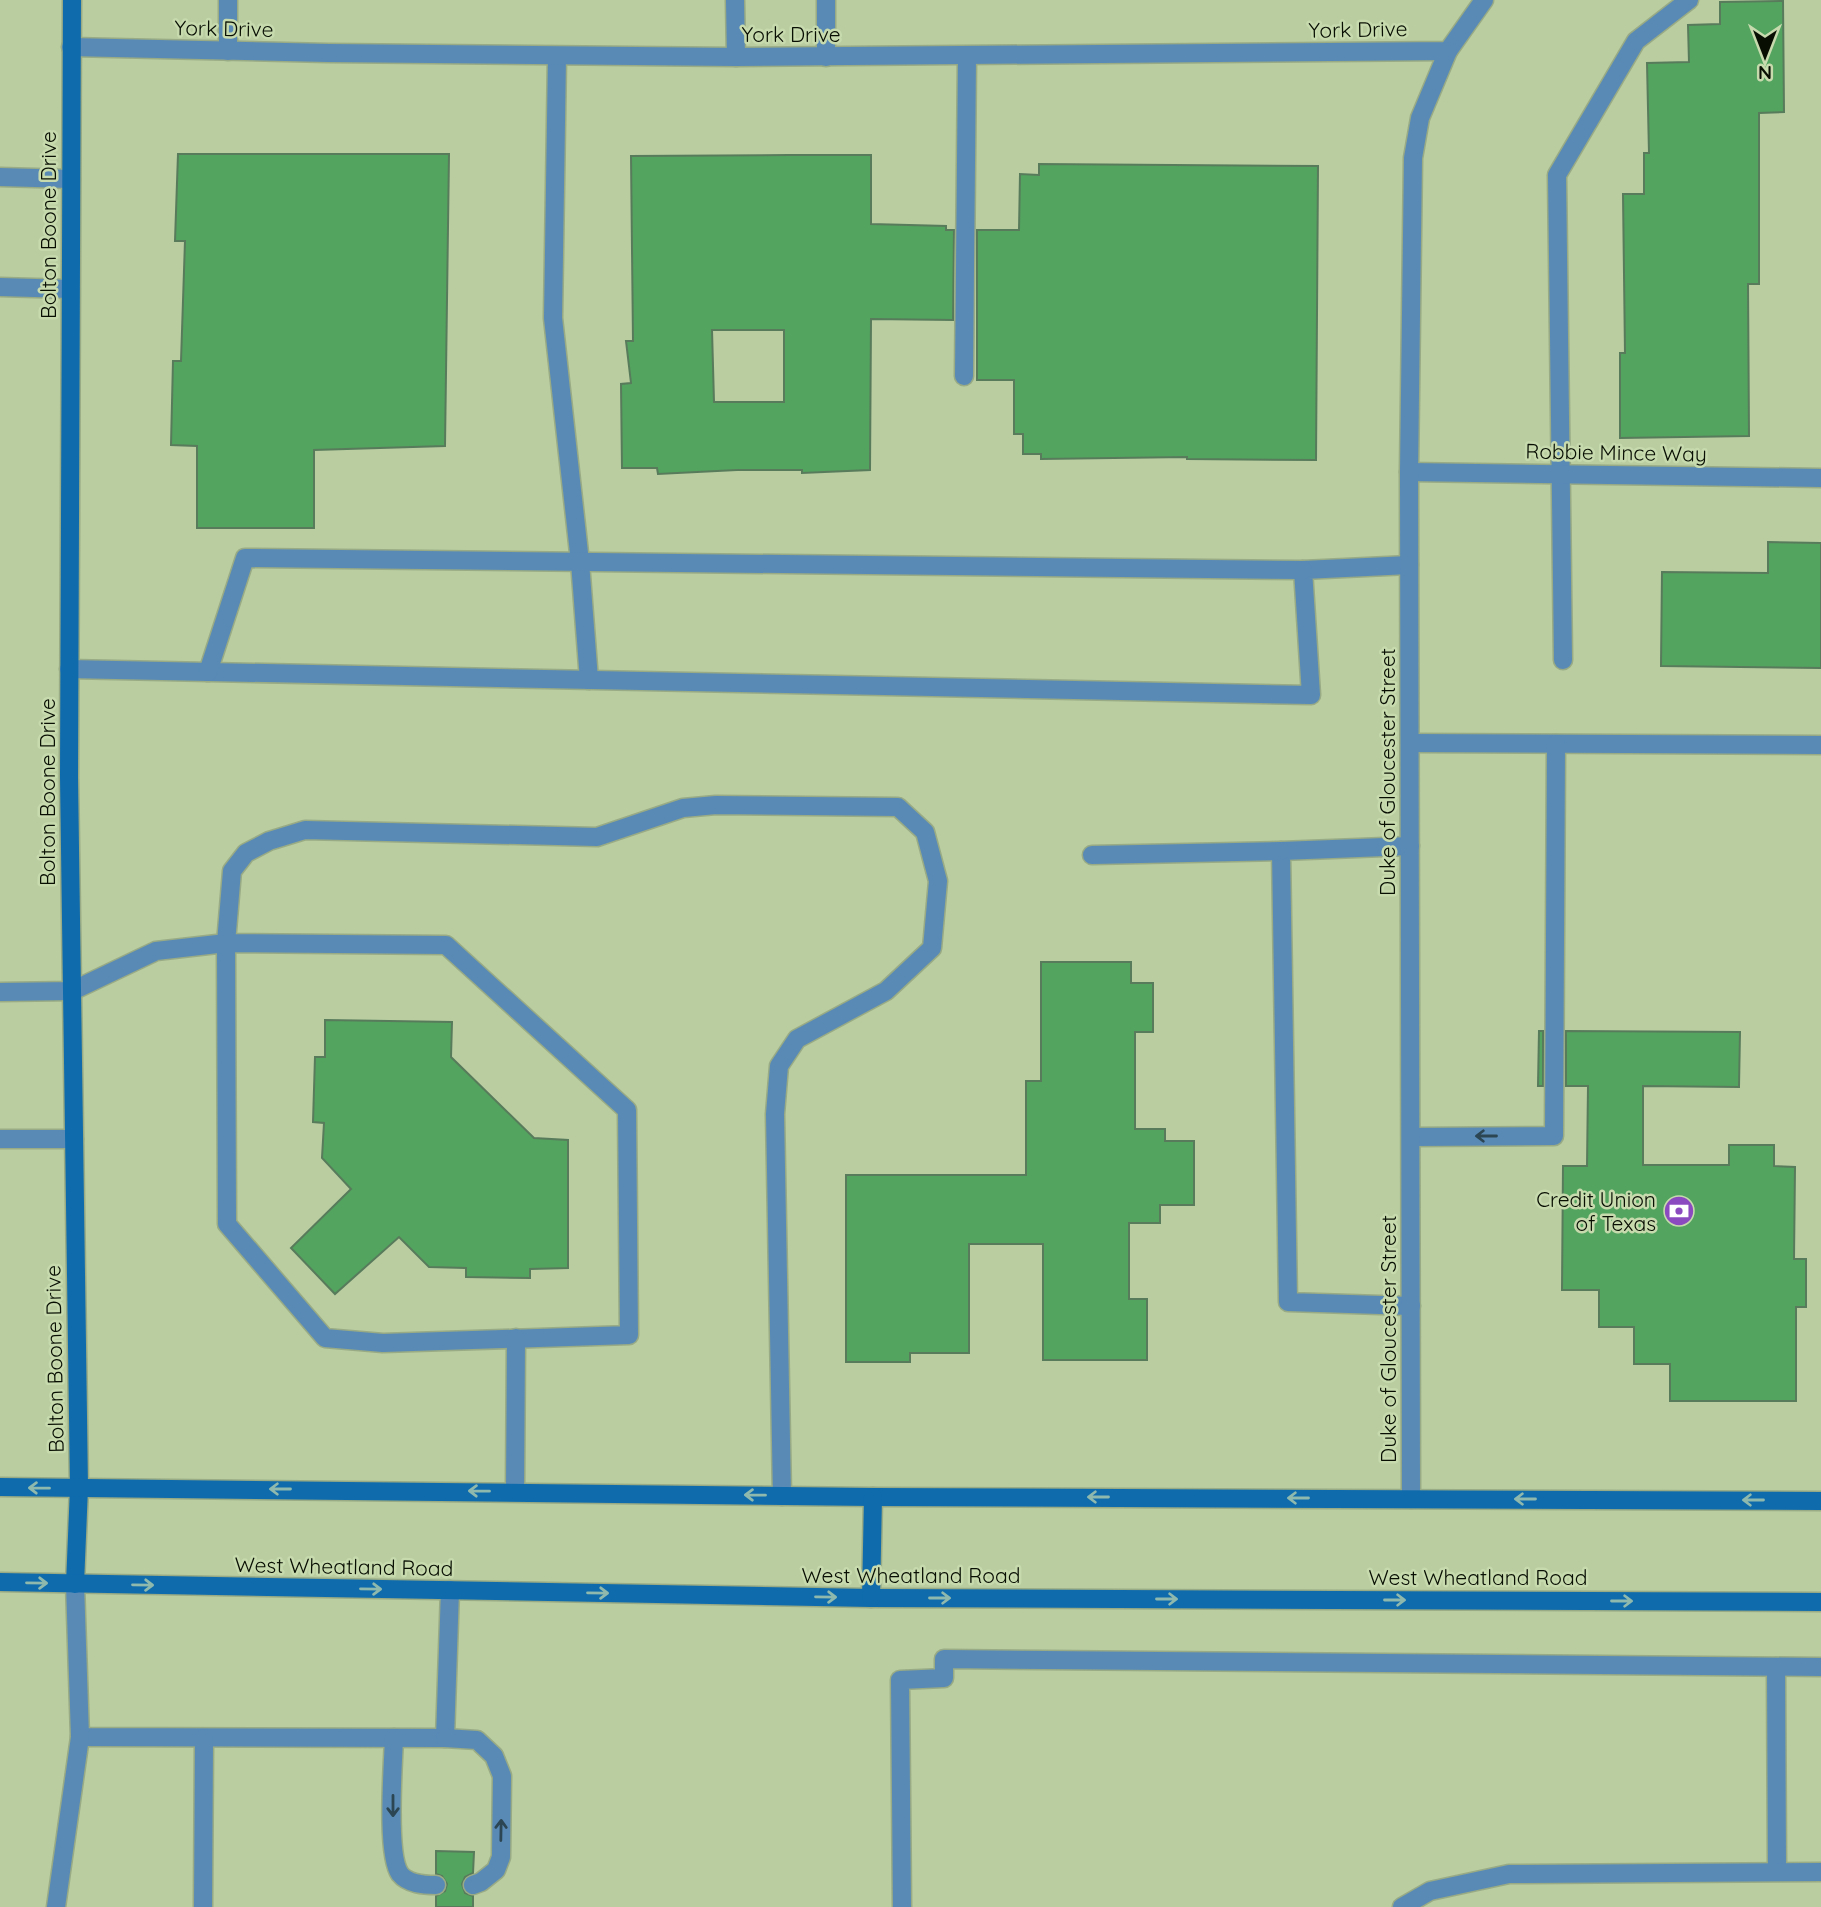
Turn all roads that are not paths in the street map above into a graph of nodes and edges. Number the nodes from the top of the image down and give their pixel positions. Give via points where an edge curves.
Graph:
1 (72, 0) edge
2 (228, 0) edge
3 (735, 0) edge
4 (826, 0) edge
5 (1484, 0) edge
6 (1689, 0) edge
7 (71, 47) junction
8 (228, 51) junction
9 (1448, 51) junction
10 (556, 56) junction
11 (967, 56) junction
12 (736, 57) junction
13 (826, 57) junction
14 (0, 177) edge
15 (71, 179) junction
16 (0, 287) edge
17 (70, 289) junction
18 (964, 376) dead end
19 (1409, 472) junction
20 (1560, 474) junction
21 (1821, 478) edge
22 (580, 562) junction
23 (1409, 565) junction
24 (1303, 570) junction
25 (1563, 660) dead end
26 (69, 669) junction
27 (208, 672) junction
28 (589, 680) junction
29 (1410, 743) junction
30 (1556, 744) junction
31 (1821, 745) edge
32 (1410, 846) junction
33 (1281, 851) junction
34 (1092, 855) dead end
35 (226, 943) junction
36 (72, 991) junction
37 (0, 992) edge
38 (1411, 1137) junction
39 (0, 1139) edge
40 (74, 1139) junction
41 (1411, 1306) junction
42 (516, 1338) junction
43 (0, 1487) edge
44 (79, 1488) junction
45 (515, 1492) junction
46 (782, 1496) junction
47 (873, 1497) junction
48 (1411, 1499) junction
49 (1821, 1501) edge
50 (0, 1582) edge
51 (75, 1584) junction
52 (450, 1590) junction
53 (871, 1598) junction
54 (1821, 1602) edge
55 (1776, 1667) junction
56 (1821, 1667) edge
57 (80, 1737) junction
58 (204, 1738) junction
59 (394, 1738) junction
60 (445, 1738) junction
61 (1777, 1871) junction
62 (1821, 1872) edge
63 (436, 1885) dead end
64 (473, 1885) dead end
65 (55, 1907) edge
66 (203, 1907) edge
67 (902, 1907) edge
68 (1402, 1907) edge

1 - 7 main road, Bolton Boone Drive
2 - 8 street
3 - 12 street
4 - 13 street
5 - 9 street
6 - 20 street via 1636,41 1557,175
7 - 8 street, York Drive
7 - 15 main road, Bolton Boone Drive
8 - 10 street, York Drive
9 - 11 street, York Drive
9 - 19 street, Duke of Gloucester Street via 1420,118 1413,158
10 - 12 street, York Drive
10 - 22 street via 553,318
11 - 13 street, York Drive
11 - 18 street
12 - 13 street, York Drive
14 - 15 street
15 - 17 main road, Bolton Boone Drive
16 - 17 street
17 - 26 main road, Bolton Boone Drive
19 - 20 street, Robbie Mince Way
19 - 23 street, Duke of Gloucester Street
20 - 21 street, Robbie Mince Way
20 - 25 street
22 - 24 street
22 - 27 street via 245,558
22 - 28 street
23 - 24 street
23 - 29 street, Duke of Gloucester Street
24 - 28 street via 1311,695
26 - 27 street
26 - 36 main road, Bolton Boone Drive
27 - 28 street
29 - 30 street
29 - 32 street, Duke of Gloucester Street
30 - 31 street
30 -> 38 street via 1554,1136
32 - 33 street
32 - 38 street, Duke of Gloucester Street
33 - 34 street
33 - 41 street via 1288,1302
35 - 36 street via 156,951
35 - 42 street via 227,1224 325,1338 383,1343
35 - 42 street via 446,945 627,1110 629,1335
35 - 46 street via 232,872 246,853 305,830 597,837 683,808 716,805 898,807 925,832 939,881 932,948 886,991 797,1039 779,1066 775,1114
36 - 37 street
36 - 40 main road, Bolton Boone Drive
38 - 41 street, Duke of Gloucester Street
39 - 40 street
40 - 44 main road, Bolton Boone Drive
41 - 48 street, Duke of Gloucester Street
42 - 45 street
44 -> 43 main road
45 -> 44 main road
44 - 51 main road, Bolton Boone Drive
46 -> 45 main road
46 - 47 main road
48 -> 47 main road
47 - 53 main road
49 -> 48 main road
50 -> 51 main road, West Wheatland Road
51 -> 52 main road, West Wheatland Road
51 - 57 street
52 -> 53 main road, West Wheatland Road
52 - 60 street
53 -> 54 main road, West Wheatland Road
55 - 56 street
55 - 61 street
55 - 67 street via 944,1659 944,1678 900,1680
57 - 58 street
57 - 65 street
58 - 59 street
58 - 66 street
59 - 60 street
59 -> 63 street via 393,1856 401,1875 416,1884
64 -> 60 street via 496,1870 501,1857 502,1776 494,1756 477,1740
61 - 62 street
61 - 68 street via 1509,1874 1430,1891

